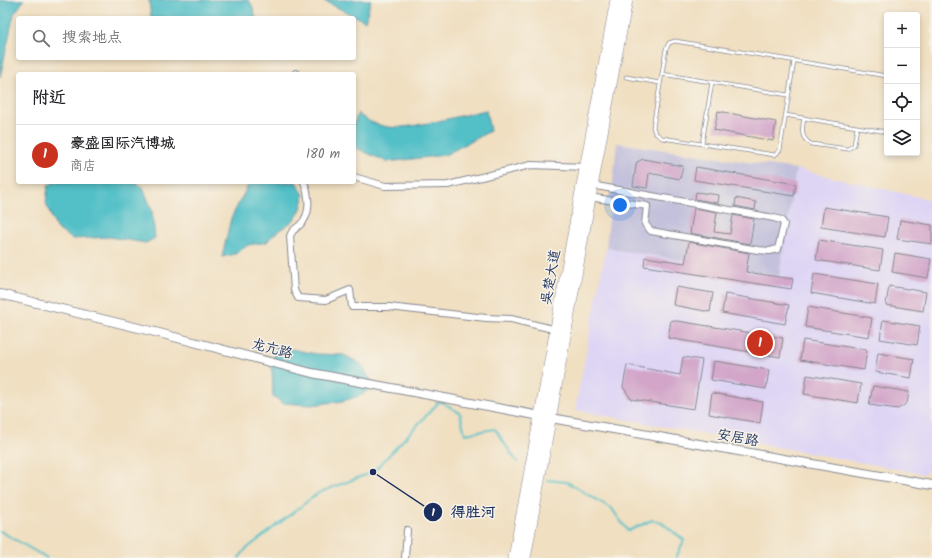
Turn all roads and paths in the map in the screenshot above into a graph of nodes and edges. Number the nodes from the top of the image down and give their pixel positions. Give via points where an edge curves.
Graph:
1 (616, 0) edge
2 (627, 0) edge
3 (794, 61) junction
4 (662, 74) junction
5 (884, 76) edge
6 (626, 77) dead end
7 (712, 82) junction
8 (660, 83) junction
9 (788, 95) junction
10 (785, 115) junction
11 (804, 118) junction
12 (857, 127) junction
13 (884, 132) edge
14 (702, 144) junction
15 (586, 168) junction
16 (356, 178) edge
17 (305, 184) edge
18 (591, 185) junction
19 (589, 197) junction
20 (0, 294) edge
21 (557, 330) junction
22 (546, 417) junction
23 (932, 486) edge
24 (527, 517) junction
25 (407, 530) dead end
26 (405, 558) edge
27 (514, 558) edge
28 (525, 558) edge

1 - 15 highway, 吴楚大道
2 - 18 highway, 吴楚大道
3 - 4 lane via 675,41 666,49
3 - 5 lane
3 - 9 lane
4 - 7 lane
4 - 8 lane
6 - 8 lane
7 - 9 lane
7 - 14 lane
8 - 14 lane via 653,126 655,133 662,138
9 - 10 lane
10 - 11 lane
10 - 14 lane via 780,150 775,155
11 - 12 lane
11 - 12 lane via 802,136 811,144 848,149 854,145
12 - 13 lane
15 - 16 street via 531,165 448,184 385,186
15 - 21 highway, 吴楚大道
17 - 21 street via 309,195 307,213 290,236 294,290 298,298 326,300 350,290 352,306 511,319
18 - 19 highway, 吴楚大道
18 - 19 street via 774,218 784,224 778,249 758,250 650,231 645,224 647,206
19 - 22 highway, 吴楚大道
20 - 22 street, 龙亢路 via 159,332 312,373
21 - 22 highway, 吴楚大道
22 - 23 street, 安居路
22 - 24 highway, 吴楚大道 via 546,448
22 - 24 highway, 吴楚大道 via 534,446
24 - 27 highway, 吴楚大道
24 - 28 highway, 吴楚大道
25 - 26 street

